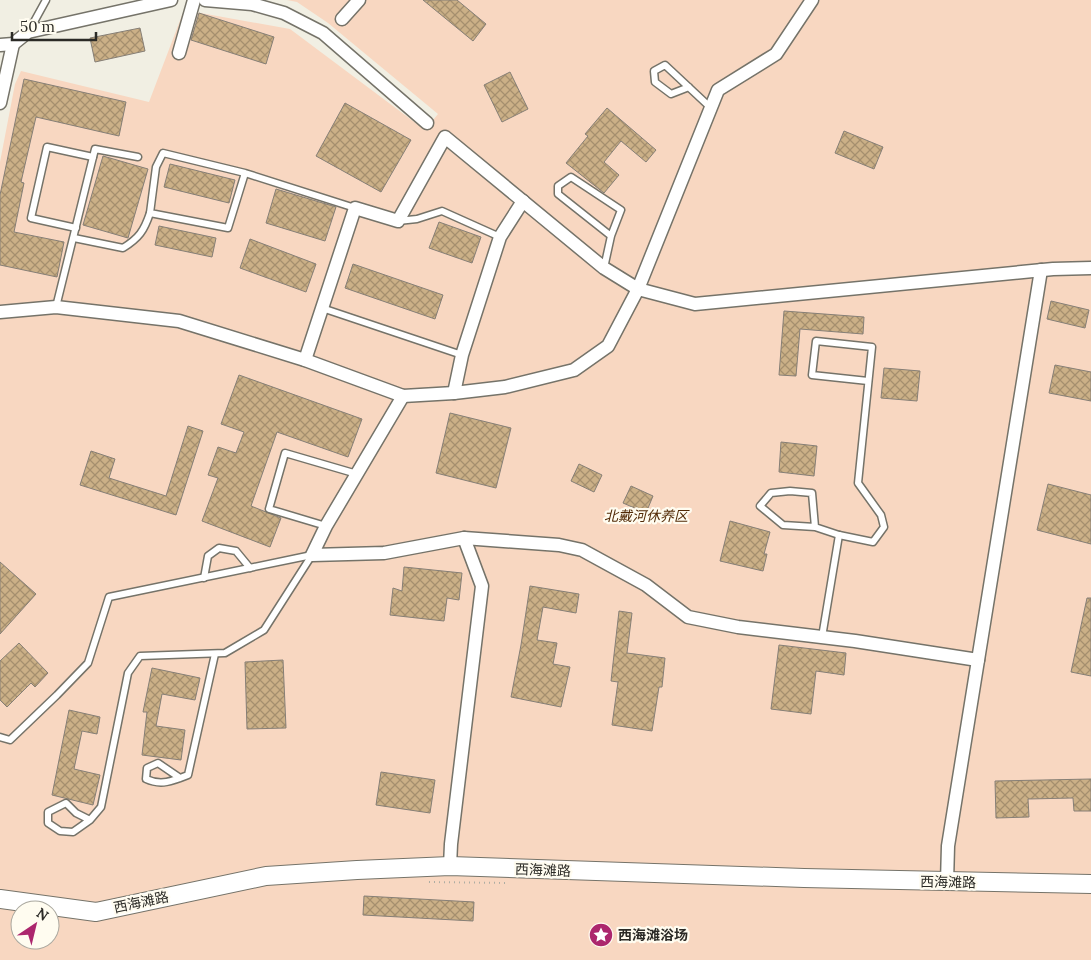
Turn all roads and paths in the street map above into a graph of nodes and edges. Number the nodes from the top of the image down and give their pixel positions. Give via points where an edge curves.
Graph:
1 (46, 0) edge
2 (171, 0) edge
3 (205, 0) edge
4 (359, 0) edge
5 (812, 0) edge
6 (193, 5) edge
7 (342, 19) dead end
8 (28, 32) junction
9 (6, 44) edge
10 (179, 53) dead end
11 (689, 87) junction
12 (0, 103) edge
13 (711, 108) junction
14 (427, 123) dead end
15 (93, 157) junction
16 (138, 157) dead end
17 (245, 173) junction
18 (522, 201) junction
19 (355, 208) junction
20 (150, 213) junction
21 (398, 222) junction
22 (76, 228) junction
23 (611, 236) junction
24 (500, 237) junction
25 (74, 238) junction
26 (604, 268) junction
27 (1091, 268) edge
28 (1041, 270) junction
29 (638, 289) junction
30 (56, 307) junction
31 (322, 308) junction
32 (0, 312) edge
33 (462, 355) junction
34 (305, 360) junction
35 (868, 381) junction
36 (454, 393) junction
37 (403, 396) junction
38 (357, 474) junction
39 (326, 526) junction
40 (815, 527) junction
41 (838, 535) junction
42 (464, 538) junction
43 (312, 555) junction
44 (250, 568) junction
45 (204, 578) junction
46 (822, 637) junction
47 (215, 654) junction
48 (978, 660) junction
49 (0, 737) edge
50 (180, 778) junction
51 (90, 820) junction
52 (450, 866) junction
53 (422, 882) dead end
54 (947, 882) junction
55 (511, 884) dead end
56 (1091, 884) edge
57 (0, 899) edge

1 - 8 lane
2 - 8 street
3 - 14 street via 252,4 284,13 324,33
4 - 7 street
5 - 13 street via 776,54 718,90
6 - 10 street
8 - 9 street
9 - 12 street
11 - 11 lane via 665,64 654,71 655,82 671,94
11 - 13 lane
13 - 29 street
15 - 16 lane via 95,148
15 - 22 lane
15 - 22 lane via 47,147 31,218
17 - 19 lane
17 - 20 lane via 228,228
17 - 20 lane via 163,153 156,166
18 - 21 street via 445,137
18 - 24 street
18 - 26 street
19 - 21 street
19 - 31 street
20 - 25 lane via 136,239 123,248
21 - 24 lane via 442,211
22 - 25 lane
23 - 23 lane via 621,210 571,177 558,186 558,194
23 - 26 lane
24 - 33 street
25 - 30 lane
26 - 29 street
27 - 28 street
28 - 29 street via 695,304
28 - 48 street
29 - 36 street via 608,346 574,370 505,387
30 - 32 street
30 - 34 street via 179,321
31 - 33 lane
31 - 34 street
33 - 36 street
34 - 37 street
35 - 35 lane via 872,347 816,341 812,375
35 - 41 lane via 858,483 881,515 884,526 873,542
36 - 37 street
37 - 38 street
38 - 39 street
38 - 39 lane via 285,453 268,509
39 - 43 street
40 - 40 lane via 812,493 771,493 760,506 783,525
40 - 41 lane
41 - 46 lane
42 - 43 street via 384,553
42 - 46 street via 559,545 582,550 646,585 688,617 738,627
42 - 52 street via 482,586
43 - 44 lane
43 - 47 lane via 264,630 225,653
44 - 45 lane
44 - 45 lane via 236,551 219,548 208,556
45 - 49 lane via 109,597 88,663 10,740
46 - 48 street
47 - 50 lane via 188,775
47 - 51 lane via 140,656 128,673 101,807
48 - 54 street via 948,846
50 - 50 lane via 155,783 146,778 146,768 158,763
51 - 51 lane via 73,832 60,832 48,823 48,812 66,803
52 - 54 main road, 西海滩路
52 - 57 main road, 西海滩路 via 266,876 96,912
53 - 55 path
54 - 56 main road, 西海滩路

